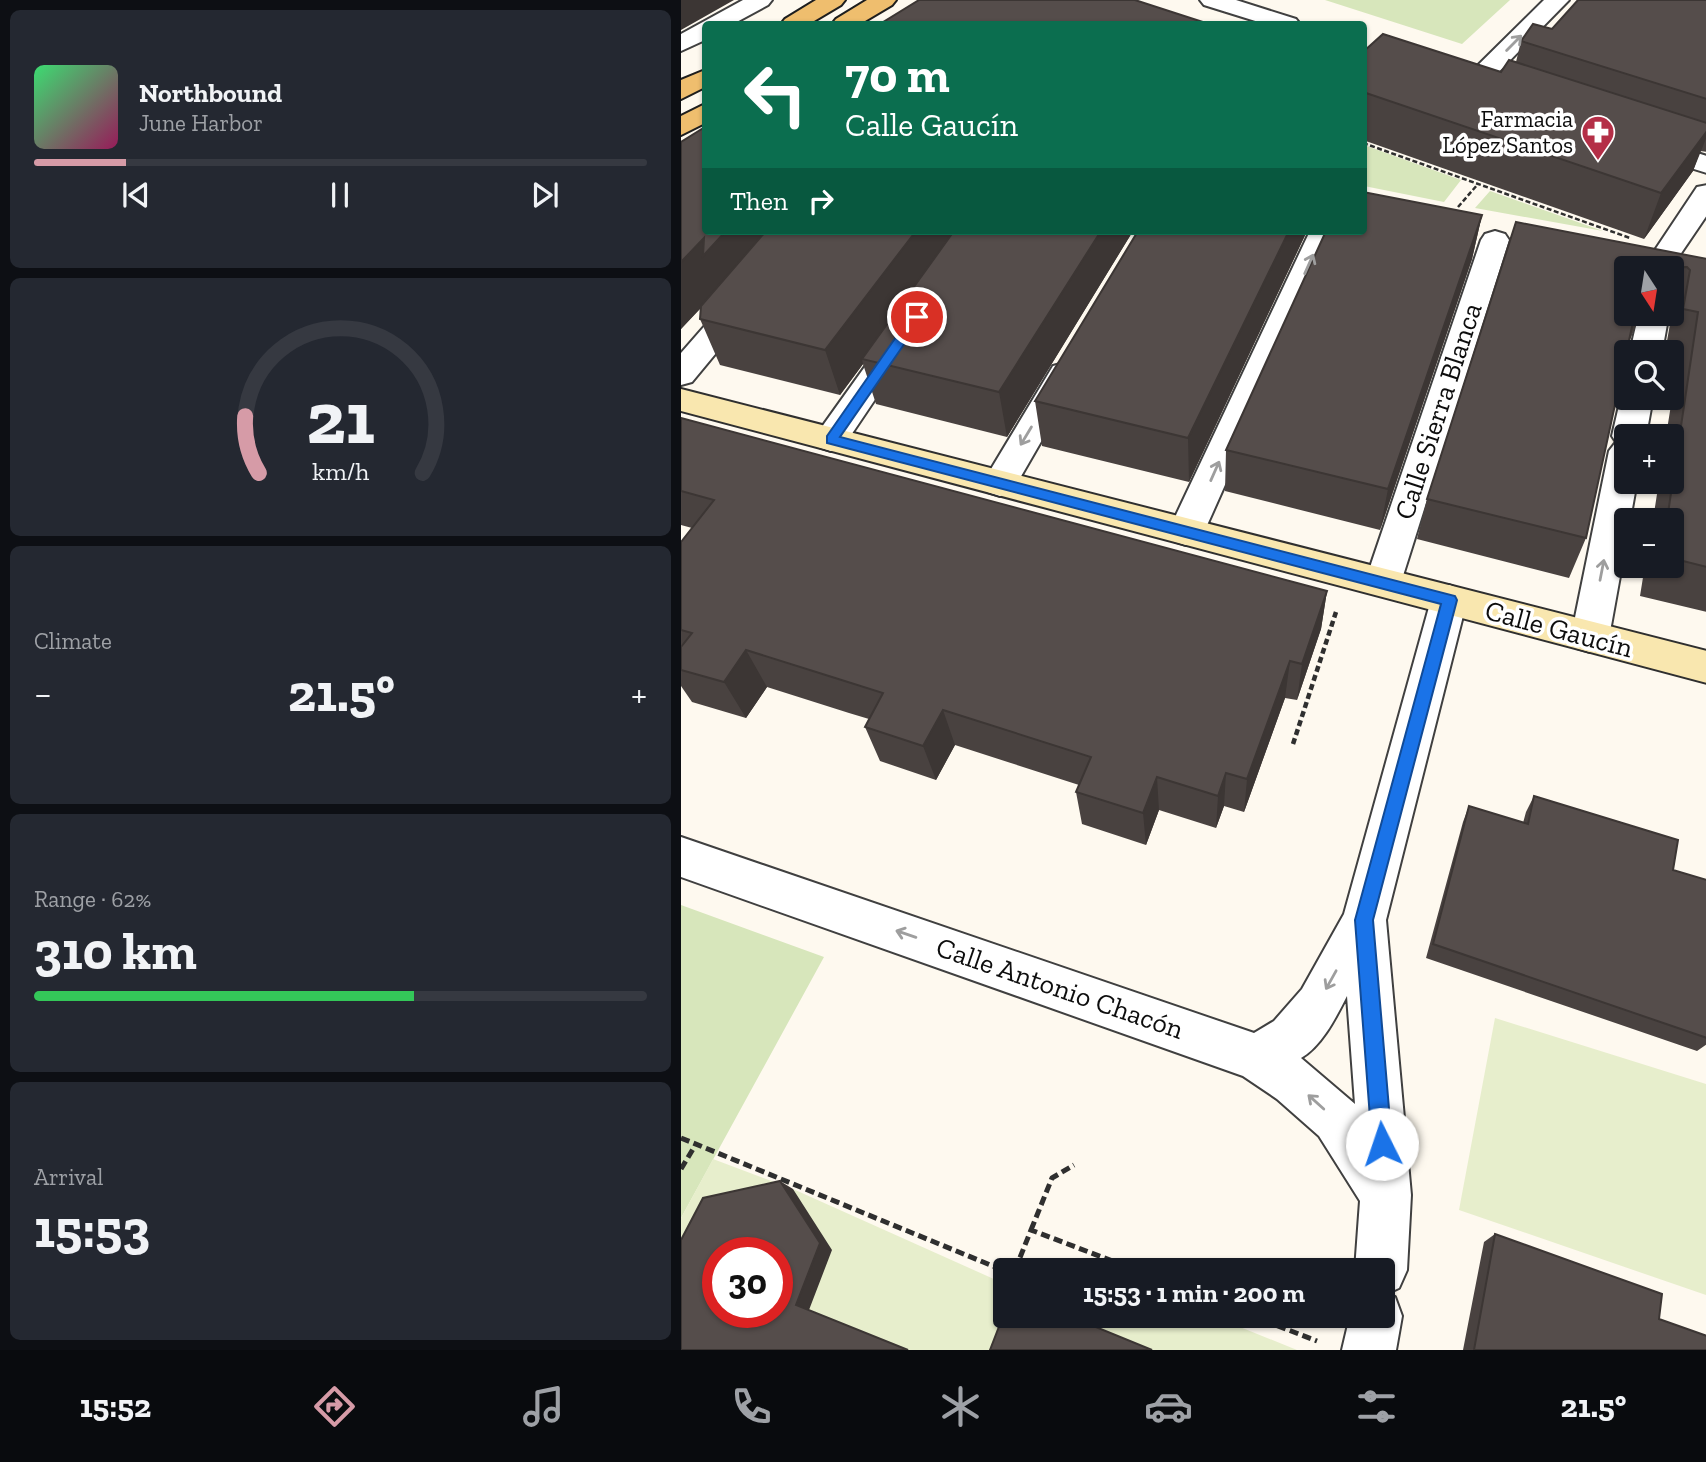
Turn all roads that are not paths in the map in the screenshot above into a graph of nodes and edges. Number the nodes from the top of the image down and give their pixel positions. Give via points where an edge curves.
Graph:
1 (760, 0) edge
2 (833, 0) edge
3 (884, 0) edge
4 (1212, 0) edge
5 (1558, 0) edge
6 (722, 21) edge
7 (797, 21) edge
8 (849, 21) edge
9 (1278, 21) edge
10 (702, 32) edge
11 (681, 44) edge
12 (702, 79) edge
13 (1471, 86) edge
14 (681, 91) edge
15 (702, 114) edge
16 (681, 127) edge
17 (1617, 135) edge
18 (1706, 165) edge
19 (1706, 193) edge
20 (800, 235) edge
21 (1322, 235) edge
22 (1494, 240) dead end
23 (1675, 256) edge
24 (917, 317) edge
25 (1078, 349) edge
26 (681, 373) edge
27 (681, 400) edge
28 (831, 439) junction
29 (1000, 483) junction
30 (1618, 494) edge
31 (1186, 533) junction
32 (1383, 582) junction
33 (1449, 600) junction
34 (1590, 637) junction
35 (1706, 667) edge
36 (681, 857) edge
37 (1364, 920) junction
38 (1257, 1057) junction
39 (1386, 1195) junction
40 (1382, 1258) edge
41 (1366, 1328) edge
42 (1348, 1348) edge

1 - 6 street
2 - 7 main road
3 - 8 main road
4 - 9 street
13 -> 5 street
10 - 11 street
12 - 14 main road
15 - 16 main road
17 - 18 street
19 - 23 street
20 - 26 street
31 -> 21 street
22 - 32 street, Calle Sierra Blanca
24 - 28 street
25 -> 29 street
27 - 28 main road, Calle Gaucín
28 - 29 main road, Calle Gaucín
29 - 31 main road, Calle Gaucín
34 -> 30 street
31 - 32 main road, Calle Gaucín
32 - 33 main road, Calle Gaucín
33 - 34 main road, Calle Gaucín
33 - 37 street
34 - 35 main road, Calle Gaucín
38 -> 36 street, Calle Antonio Chacón
37 -> 38 street via 1311,1013 1291,1038
37 - 39 street
39 -> 38 street, Calle Antonio Chacón via 1336,1119
39 - 40 street
41 - 42 street

